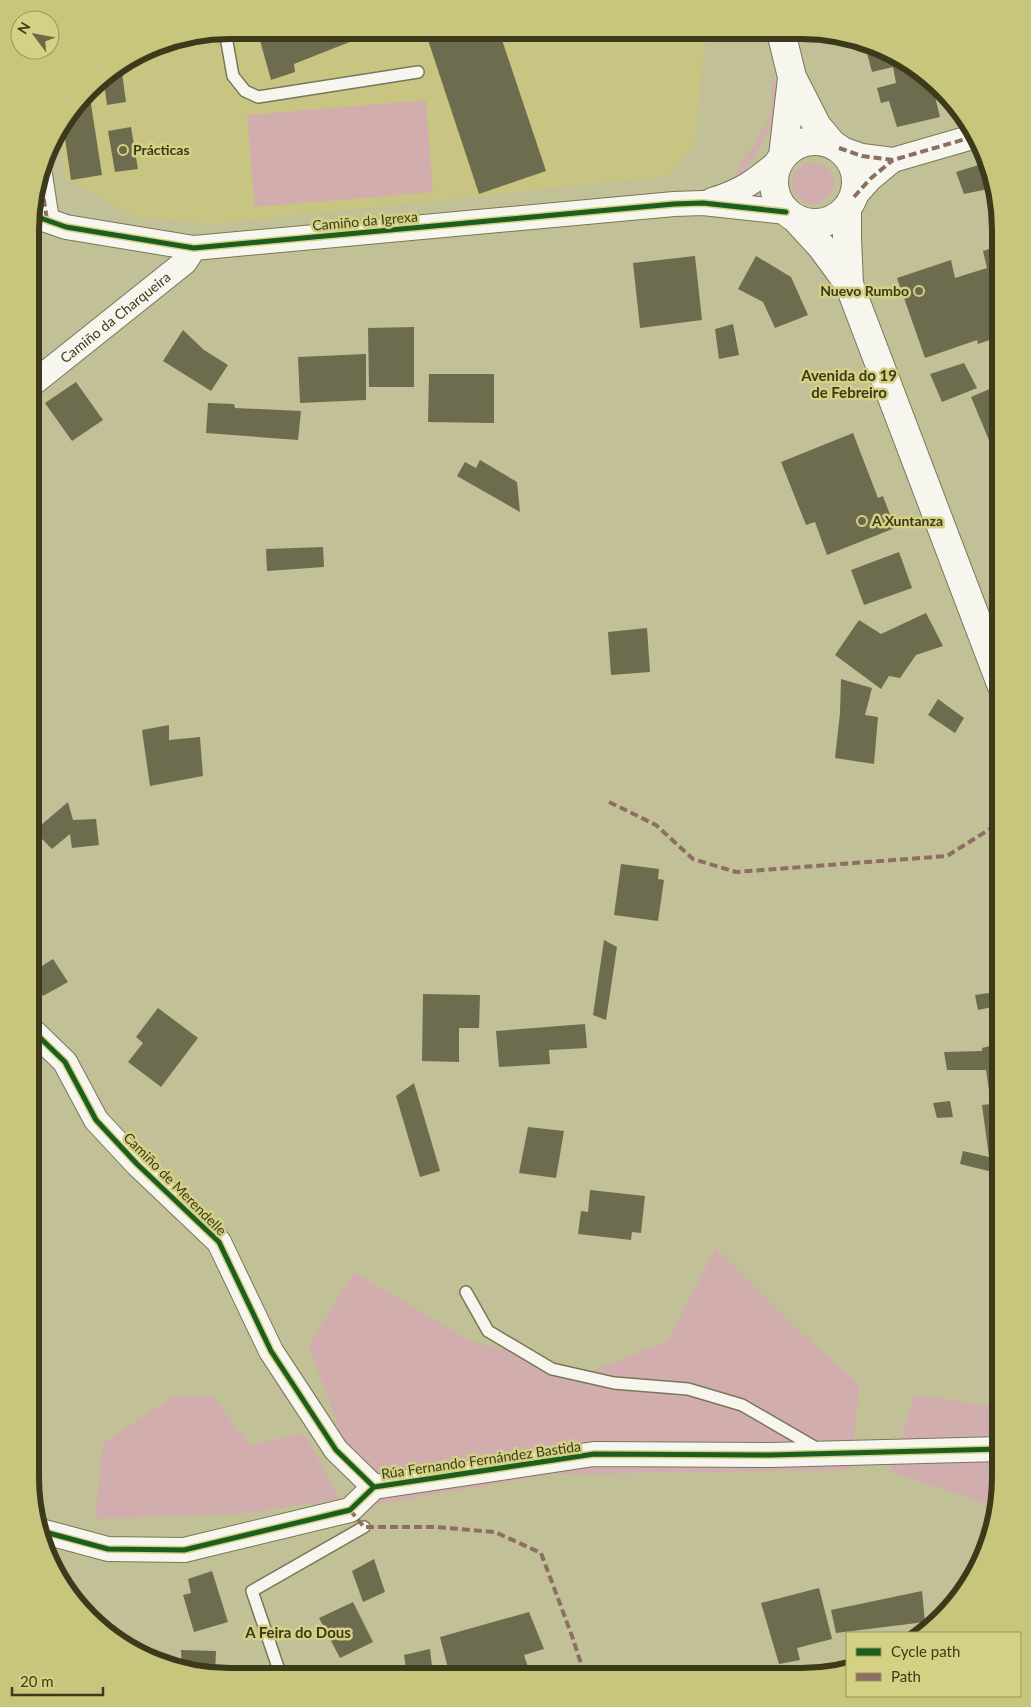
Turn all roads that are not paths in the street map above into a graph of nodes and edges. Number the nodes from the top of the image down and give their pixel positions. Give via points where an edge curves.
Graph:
1 (226, 39) edge
2 (783, 39) edge
3 (418, 72) dead end
4 (792, 77) junction
5 (969, 138) edge
6 (836, 146) junction
7 (781, 158) junction
8 (893, 160) junction
9 (703, 203) junction
10 (851, 203) junction
11 (791, 216) junction
12 (39, 217) edge
13 (194, 248) junction
14 (850, 284) junction
15 (39, 379) edge
16 (992, 660) edge
17 (39, 1037) edge
18 (466, 1292) dead end
19 (992, 1450) edge
20 (827, 1454) junction
21 (374, 1487) junction
22 (364, 1527) dead end
23 (47, 1533) edge
24 (278, 1668) edge

1 - 3 lane via 233,76 245,91 258,97
2 - 4 main road
4 - 6 main road via 817,126
4 - 7 main road
5 - 8 street
6 - 7 main road via 813,140 800,144
6 - 8 street via 862,156
6 - 10 main road via 849,158 855,170 857,183
7 - 9 street via 741,190
7 - 11 main road via 774,174 774,188 778,201
8 - 10 street via 870,179
9 - 11 street
9 - 13 street, Camiño da Igrexa
10 - 11 main road via 837,218 824,223 810,224
10 - 14 main road via 847,238
11 - 14 main road via 821,246
12 - 13 street, Camiño da Igrexa via 66,226
13 - 15 street, Camiño da Charqueira via 184,262
14 - 16 main road
17 - 21 street, Camiño de Merendelle via 65,1062 96,1120 136,1164 219,1242 272,1351 336,1450
18 - 20 lane via 488,1331 552,1369 614,1383 688,1389 742,1405
19 - 20 street, Rúa Fernando Fernández Bastida
20 - 21 street, Rúa Fernando Fernández Bastida via 594,1454
21 - 23 street, Rúa Fernando Fernández Bastida via 350,1510 184,1550 108,1549
22 - 24 lane via 252,1591

